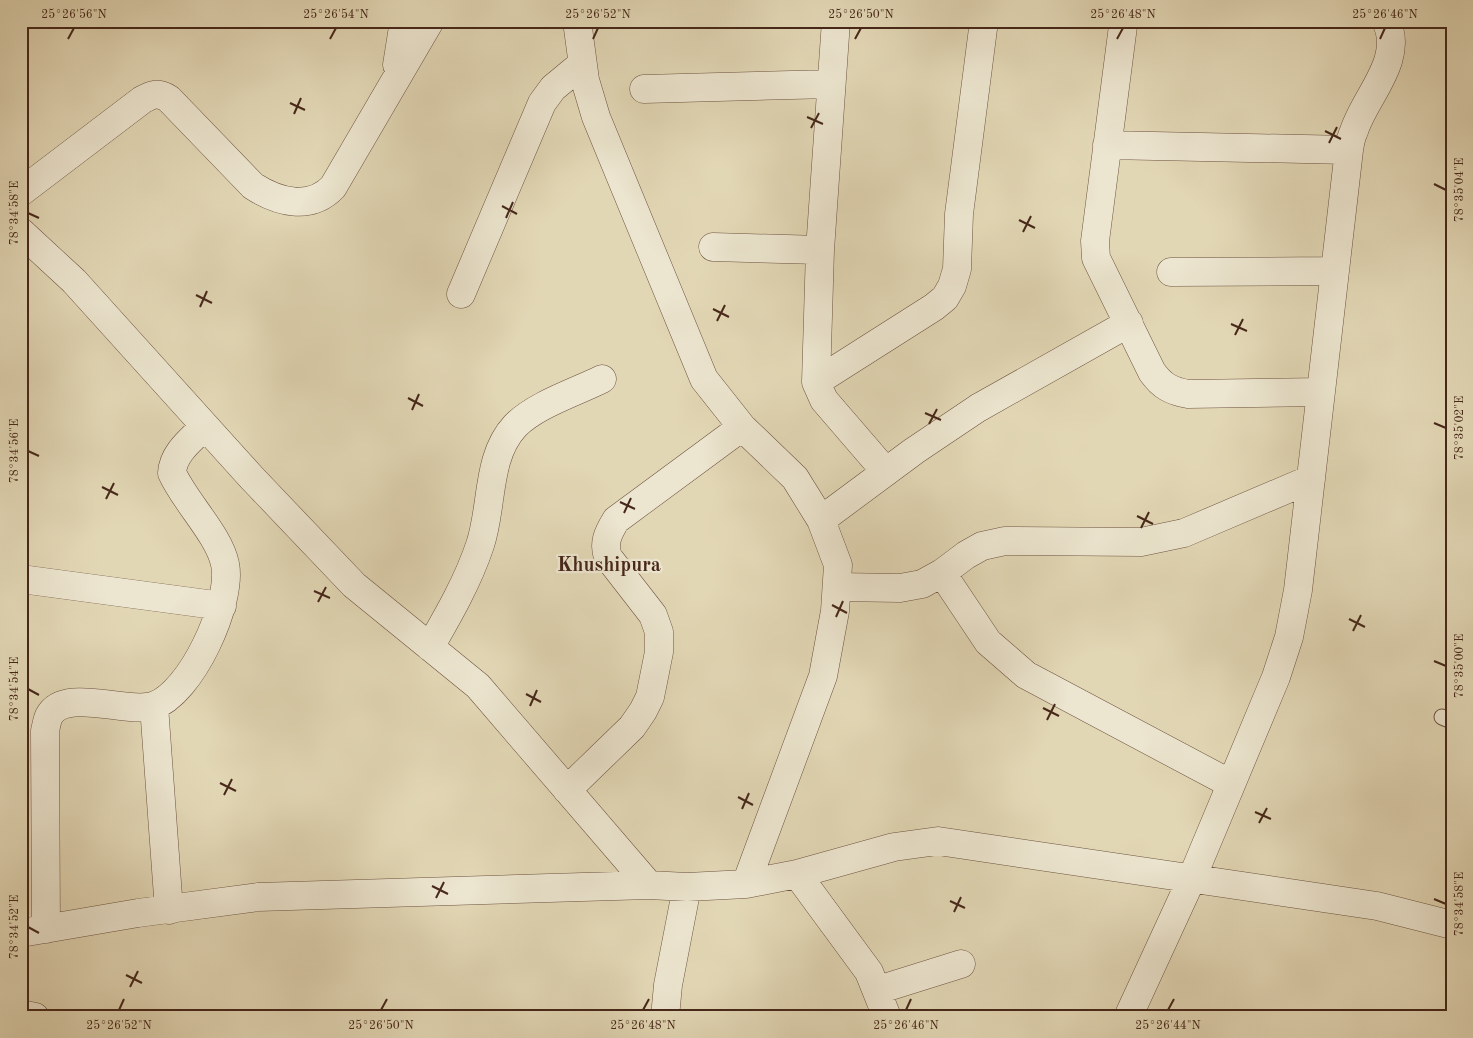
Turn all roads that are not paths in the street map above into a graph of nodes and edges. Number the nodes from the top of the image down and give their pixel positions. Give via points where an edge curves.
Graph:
1 (404, 21) edge
2 (430, 21) edge
3 (576, 21) edge
4 (836, 21) edge
5 (984, 21) edge
6 (1386, 21) edge
7 (1123, 26) dead end
8 (582, 64) junction
9 (395, 82) junction
10 (832, 84) junction
11 (644, 89) dead end
12 (1107, 145) junction
13 (1349, 150) junction
14 (21, 192) edge
15 (21, 232) edge
16 (713, 247) dead end
17 (820, 250) junction
18 (1335, 271) junction
19 (1171, 272) dead end
20 (461, 294) dead end
21 (1129, 323) junction
22 (602, 379) dead end
23 (816, 382) junction
24 (1321, 392) junction
25 (205, 426) junction
26 (742, 427) junction
27 (886, 472) junction
28 (1310, 479) junction
29 (821, 520) junction
30 (942, 573) junction
31 (21, 579) edge
32 (837, 587) junction
33 (222, 606) junction
34 (430, 647) junction
35 (154, 706) junction
36 (1231, 784) junction
37 (567, 790) junction
38 (797, 874) junction
39 (1192, 878) junction
40 (746, 884) junction
41 (649, 885) junction
42 (687, 887) junction
43 (169, 910) junction
44 (1452, 925) edge
45 (34, 931) edge
46 (961, 964) dead end
47 (878, 990) junction
48 (21, 1014) edge
49 (34, 1017) edge
50 (665, 1017) edge
51 (887, 1017) edge
52 (1128, 1017) edge

1 - 9 street
2 - 9 street
3 - 8 street
4 - 10 street
5 - 23 street via 959,214 957,269 952,286 934,307
6 - 13 street via 1390,29 1391,49 1384,72 1354,130
7 - 12 street
8 - 20 street via 553,88 542,102
8 - 26 street via 596,117 704,379
9 - 14 street via 333,187 324,196 310,201 276,199 253,186 169,98 160,93 142,100
10 - 11 street
10 - 17 street
12 - 13 street
12 - 21 street via 1095,241 1096,258
13 - 18 street
15 - 25 street via 74,281
16 - 17 street
17 - 23 street
18 - 19 street
18 - 24 street
21 - 24 street via 1152,372 1172,391 1188,394
21 - 27 street via 978,408
22 - 34 street via 533,413 515,426 503,443 496,460 481,544 464,587
23 - 27 street via 824,400
24 - 28 street
25 - 33 street via 180,451 172,465 172,473 220,549 226,576
25 - 34 street via 354,584
26 - 29 street via 795,478
26 - 37 street via 616,520 608,534 605,548 608,557 653,615 659,632 659,652 650,697 643,712 632,727
27 - 29 street
28 - 30 street via 1184,533 1141,542 1005,541 982,546
28 - 36 street via 1298,590 1289,637
29 - 32 street via 838,565
30 - 32 street via 922,584 900,588
30 - 36 street via 988,642 1026,675
31 - 33 street
32 - 40 street via 822,676
33 - 35 street via 211,636 176,692
34 - 37 street via 478,686
35 - 43 street
35 - 45 street via 72,702 58,706 49,716 45,731
36 - 39 street
37 - 41 street
38 - 39 street via 894,847 938,841
38 - 40 street
38 - 47 street via 869,972
39 - 44 street via 1377,906
39 - 52 street
40 - 42 street
41 - 42 street
41 - 43 street via 258,897
42 - 50 street
43 - 45 street
46 - 47 street
47 - 51 street
48 - 49 street

